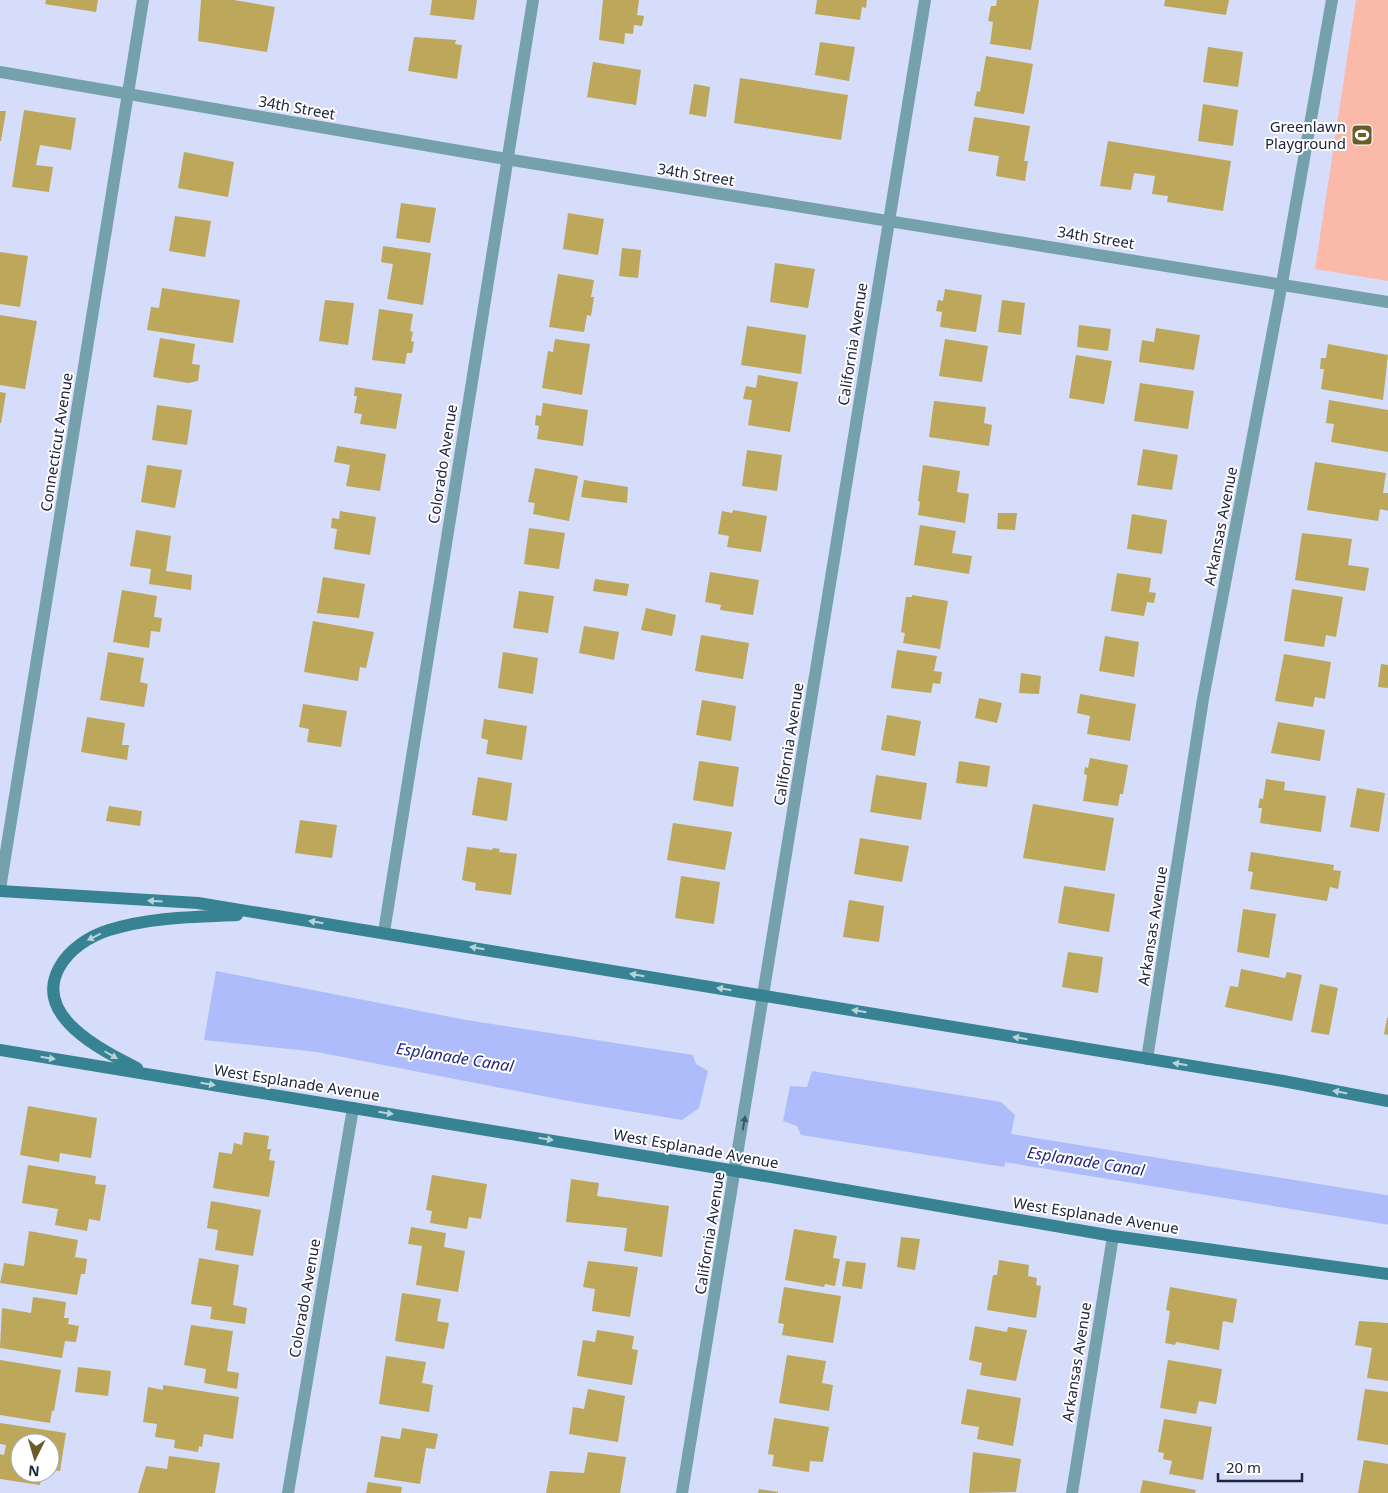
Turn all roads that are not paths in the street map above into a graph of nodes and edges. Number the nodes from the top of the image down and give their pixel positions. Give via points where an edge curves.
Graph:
1 (144, 0) edge
2 (533, 0) edge
3 (925, 0) edge
4 (1332, 0) edge
5 (0, 72) edge
6 (128, 95) junction
7 (506, 159) junction
8 (889, 221) junction
9 (1282, 283) junction
10 (1388, 302) edge
11 (0, 890) edge
12 (262, 914) junction
13 (384, 932) junction
14 (764, 995) junction
15 (0, 1050) edge
16 (1147, 1059) junction
17 (146, 1074) junction
18 (1388, 1101) edge
19 (353, 1108) junction
20 (736, 1171) junction
21 (1113, 1236) junction
22 (1388, 1274) edge
23 (288, 1493) edge
24 (682, 1493) edge
25 (1072, 1493) edge

1 - 6 street, Connecticut Avenue
2 - 7 street, Colorado Avenue
3 - 8 street, California Avenue
4 - 9 street, Arkansas Avenue
5 - 6 street, 34th Street
6 - 7 street, 34th Street
6 - 11 street, Connecticut Avenue
7 - 8 street, 34th Street
7 - 13 street, Colorado Avenue
8 - 9 street, 34th Street
8 - 14 street, California Avenue
9 - 10 street, 34th Street
9 - 16 street, Arkansas Avenue via 1203,699
12 -> 11 main road via 198,903
13 -> 12 main road
12 -> 17 main road via 157,919 109,930 80,944 62,963 52,980 53,1002 65,1018 81,1036
14 -> 13 main road
16 -> 14 main road
20 -> 14 street, California Avenue
15 -> 17 main road, West Esplanade Avenue
18 -> 16 main road
17 -> 19 main road, West Esplanade Avenue
19 -> 20 main road, West Esplanade Avenue
19 - 23 street, Colorado Avenue
20 - 21 main road, West Esplanade Avenue
20 - 24 street, California Avenue
21 - 22 main road, West Esplanade Avenue
21 - 25 street, Arkansas Avenue

